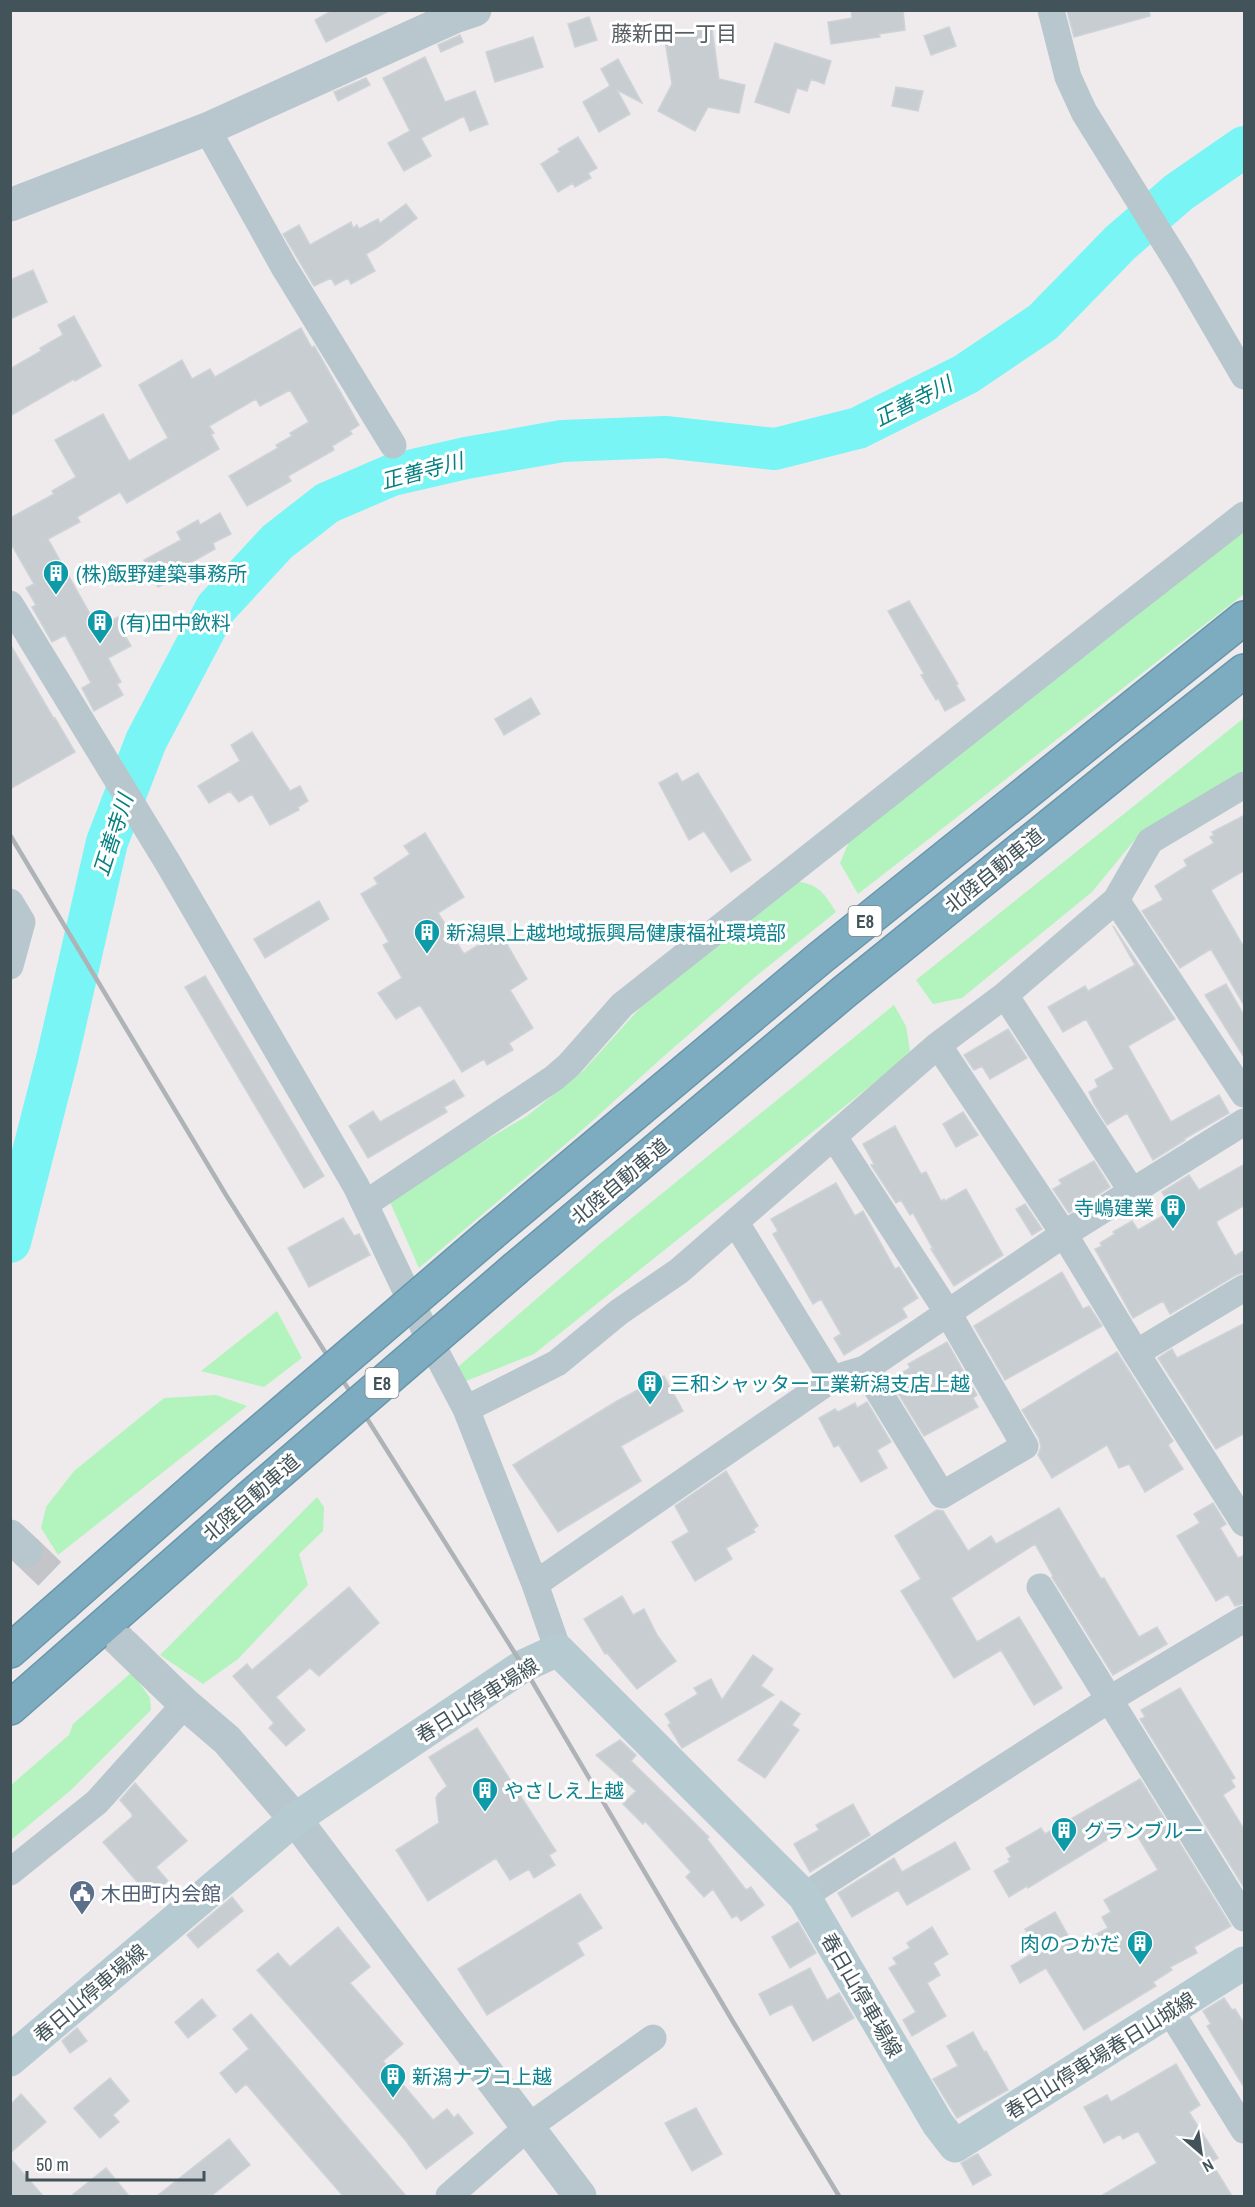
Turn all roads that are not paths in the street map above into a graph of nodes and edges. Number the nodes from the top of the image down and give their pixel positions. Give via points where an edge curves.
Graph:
1 (475, 10) edge
2 (1051, 10) edge
3 (207, 129) junction
4 (10, 205) edge
5 (1245, 376) edge
6 (393, 445) dead end
7 (1245, 515) edge
8 (10, 604) edge
9 (1245, 618) edge
10 (1245, 671) edge
11 (1245, 785) edge
12 (1116, 900) junction
13 (10, 902) edge
14 (10, 966) edge
15 (1005, 995) junction
16 (938, 1046) junction
17 (1245, 1094) edge
18 (1245, 1122) edge
19 (834, 1137) junction
20 (1133, 1192) junction
21 (365, 1204) junction
22 (736, 1223) junction
23 (1064, 1234) junction
24 (1245, 1288) edge
25 (948, 1313) junction
26 (1136, 1353) junction
27 (865, 1369) junction
28 (832, 1378) junction
29 (466, 1409) junction
30 (1245, 1523) edge
31 (535, 1584) junction
32 (1040, 1587) dead end
33 (1245, 1619) edge
34 (123, 1644) tunnel mouth
35 (558, 1650) junction
36 (10, 1651) edge
37 (1110, 1699) junction
38 (185, 1704) junction
39 (10, 1708) edge
40 (295, 1819) junction
41 (10, 1872) edge
42 (804, 1896) junction
43 (1245, 1918) edge
44 (1245, 1963) edge
45 (1170, 2011) junction
46 (653, 2038) dead end
47 (10, 2060) edge
48 (528, 2127) junction
49 (1245, 2130) edge
50 (955, 2146) joint
51 (449, 2196) edge
52 (580, 2196) edge

1 - 3 street
2 - 5 street via 1068,77 1084,112
3 - 4 street
3 - 6 street via 284,267
7 - 21 street via 622,1005 554,1078
8 - 21 street via 168,863
9 - 36 highway, 北陸自動車道 / E8, bridge via 820,957 492,1233
10 - 39 highway, 北陸自動車道 / E8, bridge via 844,992 516,1268
11 - 12 street via 1150,841
12 - 15 street
12 - 17 street
13 - 14 street via 22,922
15 - 16 street
15 - 20 street
16 - 19 street
16 - 23 street
18 - 20 street
19 - 22 street
19 - 25 street
20 - 23 street
21 - 29 street
22 - 28 street
22 - 29 street via 557,1363
23 - 25 street
23 - 26 street
24 - 26 street
25 - 27 street
25 - 27 street via 1025,1446 942,1495
26 - 30 street
27 - 28 street
28 - 31 street
29 - 31 street
31 - 35 street
32 - 37 street
33 - 37 street
34 - 38 street
35 - 40 main road, 春日山停車場線 via 523,1666
35 - 42 main road, 春日山停車場線
37 - 42 street
37 - 43 street
38 - 40 street via 227,1740
38 - 41 street via 97,1802
40 - 47 main road, 春日山停車場線
40 - 48 street
42 - 50 main road, 春日山停車場線 via 938,2124
44 - 45 main road, 春日山停車場春日山城線
45 - 49 street
45 - 50 main road, 春日山停車場春日山城線
46 - 48 street
48 - 51 street
48 - 52 street

